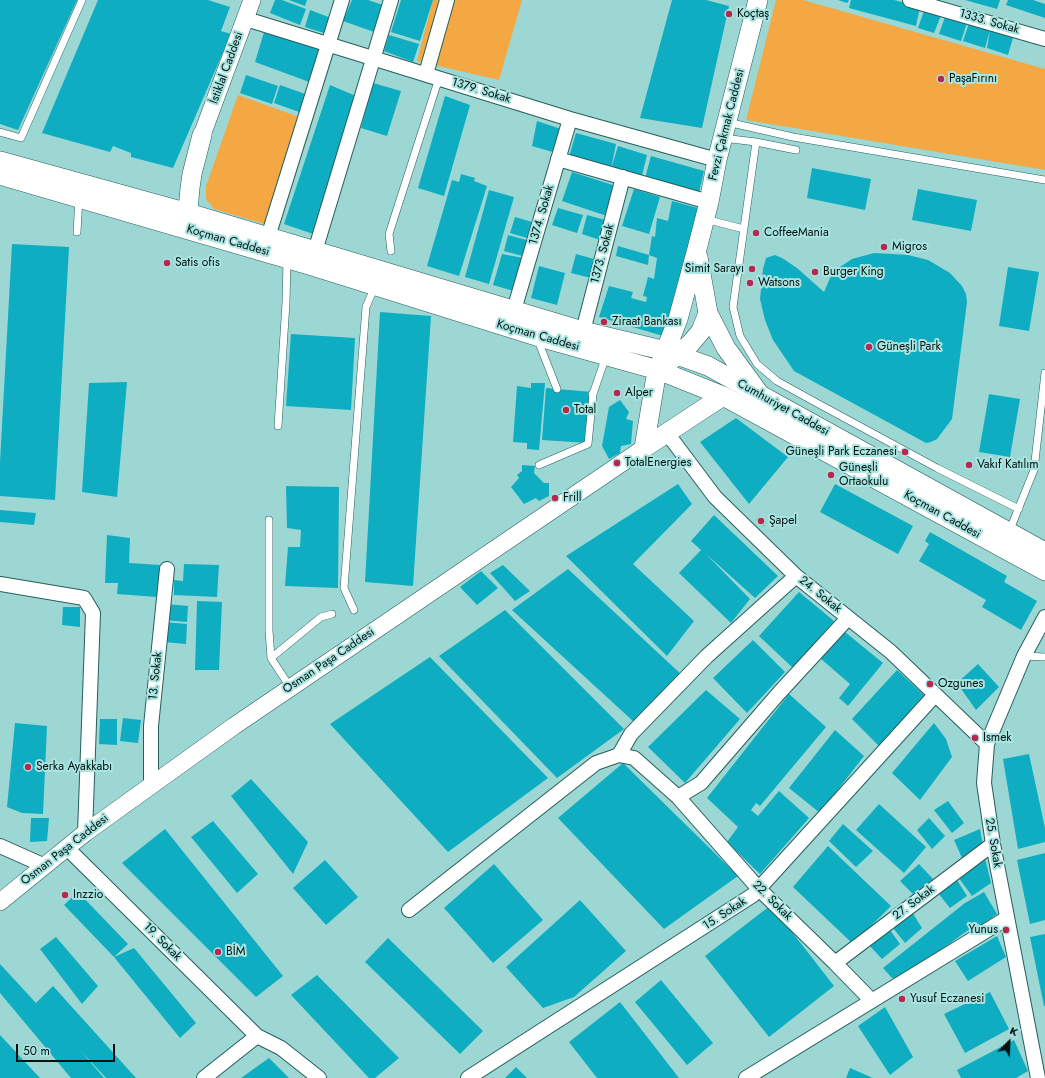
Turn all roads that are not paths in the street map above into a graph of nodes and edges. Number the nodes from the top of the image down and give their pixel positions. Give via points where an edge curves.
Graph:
1 (82, 0) edge
2 (342, 0) edge
3 (391, 0) edge
4 (447, 0) edge
5 (758, 0) edge
6 (910, 0) edge
7 (249, 1) edge
8 (246, 19) junction
9 (1045, 39) edge
10 (328, 44) junction
11 (373, 58) junction
12 (432, 76) junction
13 (570, 119) junction
14 (725, 130) junction
15 (0, 132) edge
16 (202, 135) junction
17 (756, 142) junction
18 (796, 150) dead end
19 (558, 159) junction
20 (0, 160) edge
21 (717, 160) junction
22 (0, 175) edge
23 (623, 177) junction
24 (1045, 180) edge
25 (79, 198) junction
26 (158, 205) junction
27 (707, 210) junction
28 (188, 213) junction
29 (744, 228) junction
30 (77, 232) dead end
31 (209, 236) junction
32 (268, 238) junction
33 (697, 249) junction
34 (315, 251) junction
35 (391, 251) dead end
36 (287, 258) junction
37 (375, 286) junction
38 (514, 310) junction
39 (708, 313) junction
40 (582, 331) junction
41 (536, 336) junction
42 (672, 354) junction
43 (606, 355) junction
44 (658, 370) junction
45 (1045, 373) edge
46 (557, 389) dead end
47 (723, 396) junction
48 (761, 396) junction
49 (278, 426) dead end
50 (667, 433) junction
51 (644, 448) junction
52 (539, 465) dead end
53 (1019, 509) junction
54 (269, 520) dead end
55 (1009, 533) junction
56 (1045, 552) edge
57 (167, 569) dead end
58 (1045, 571) edge
59 (796, 576) junction
60 (0, 584) edge
61 (354, 610) dead end
62 (332, 614) dead end
63 (1045, 616) edge
64 (848, 618) junction
65 (1024, 656) junction
66 (1045, 657) edge
67 (271, 658) junction
68 (290, 687) junction
69 (935, 694) junction
70 (987, 744) junction
71 (619, 755) junction
72 (151, 784) junction
73 (678, 797) junction
74 (85, 833) junction
75 (993, 844) junction
76 (0, 846) edge
77 (67, 848) junction
78 (45, 866) junction
79 (759, 889) junction
80 (0, 902) edge
81 (409, 910) dead end
82 (1007, 918) junction
83 (835, 963) junction
84 (872, 1001) junction
85 (257, 1036) junction
86 (204, 1078) edge
87 (319, 1078) edge
88 (468, 1078) edge
89 (746, 1078) edge
90 (1038, 1078) edge

1 - 15 lane via 21,138
2 - 10 street
3 - 11 street
4 - 12 street
5 - 14 main road, Fevzi Çakmak Caddesi
6 - 9 street, 1333. Sokak
7 - 8 street, İstiklal Caddesi
8 - 10 street, 1379. Sokak
8 - 16 street, İstiklal Caddesi
10 - 11 street, 1379. Sokak
10 - 32 street
11 - 12 street, 1379. Sokak
11 - 34 street
12 - 13 street, 1379. Sokak
12 - 35 lane via 389,234
13 - 19 street, 1374. Sokak
13 - 21 street, 1379. Sokak
14 - 17 lane
14 - 21 main road, Fevzi Çakmak Caddesi
14 - 24 lane via 793,137
16 - 26 main road via 176,196 170,202
16 - 28 main road via 192,174
17 - 18 lane
17 - 29 lane
19 - 23 street
19 - 38 street, 1374. Sokak
20 - 26 main road, Koçman Caddesi
21 - 27 main road, Fevzi Çakmak Caddesi
22 - 25 main road, Koçman Caddesi
23 - 27 street
23 - 40 street, 1373. Sokak
25 - 30 lane
25 - 31 main road, Koçman Caddesi
26 - 28 main road, Koçman Caddesi
27 - 29 lane
27 - 33 main road, Fevzi Çakmak Caddesi
28 - 31 main road via 193,228
28 - 32 main road, Koçman Caddesi
29 - 53 lane via 733,307 740,336 757,364 777,381 937,468
31 - 36 main road, Koçman Caddesi
32 - 34 main road, Koçman Caddesi
33 - 39 main road
33 - 42 main road, Fevzi Çakmak Caddesi via 678,319
34 - 38 main road, Koçman Caddesi
36 - 37 main road, Koçman Caddesi
36 - 49 lane
37 - 41 main road, Koçman Caddesi
37 - 61 lane via 366,307 344,588
38 - 40 main road, Koçman Caddesi
39 - 42 main road via 701,332 691,343
39 - 48 main road via 726,348
40 - 42 main road, Koçman Caddesi
41 - 43 main road, Koçman Caddesi
41 - 46 lane
42 - 44 main road, Fevzi Çakmak Caddesi
42 - 48 main road, Cumhuriyet Caddesi via 708,366
43 - 44 main road, Koçman Caddesi
43 - 52 lane via 592,394 588,444
44 - 47 main road, Koçman Caddesi
44 - 51 main road, Fevzi Çakmak Caddesi
45 - 53 lane via 1034,470
47 - 50 main road, Osman Paşa Caddesi
47 - 58 main road, Koçman Caddesi
48 - 55 main road, Cumhuriyet Caddesi
50 - 51 main road, Osman Paşa Caddesi
50 - 59 street, 24. Sokak via 715,497
51 - 68 street, Osman Paşa Caddesi
53 - 55 lane
54 - 67 lane
55 - 56 main road, Cumhuriyet Caddesi
57 - 72 street, 13. Sokak via 151,726
59 - 64 street, 24. Sokak
59 - 71 street via 696,667 631,734
60 - 74 street via 84,598 93,613
62 - 67 lane via 321,617
63 - 65 street, 25. Sokak
64 - 69 street, 24. Sokak via 891,652
64 - 73 street via 701,783
65 - 66 lane
65 - 70 street, 25. Sokak
67 - 68 lane
68 - 72 street, Osman Paşa Caddesi
69 - 70 street, 24. Sokak
69 - 79 street, 15. Sokak
70 - 75 street, 25. Sokak via 984,783
71 - 73 street, 22. Sokak via 634,758
71 - 81 street via 596,763
72 - 74 street, Osman Paşa Caddesi
73 - 79 street, 22. Sokak
74 - 77 street, Osman Paşa Caddesi
75 - 82 street, 25. Sokak
75 - 83 street, 27. Sokak
76 - 78 street
77 - 78 street, Osman Paşa Caddesi
77 - 85 street, 19. Sokak
78 - 80 street, Osman Paşa Caddesi
79 - 83 street, 22. Sokak
79 - 88 street, 15. Sokak
82 - 84 street
82 - 90 street, 25. Sokak
83 - 84 street, 22. Sokak
84 - 89 street
85 - 86 street
85 - 87 street, 19. Sokak via 281,1048

